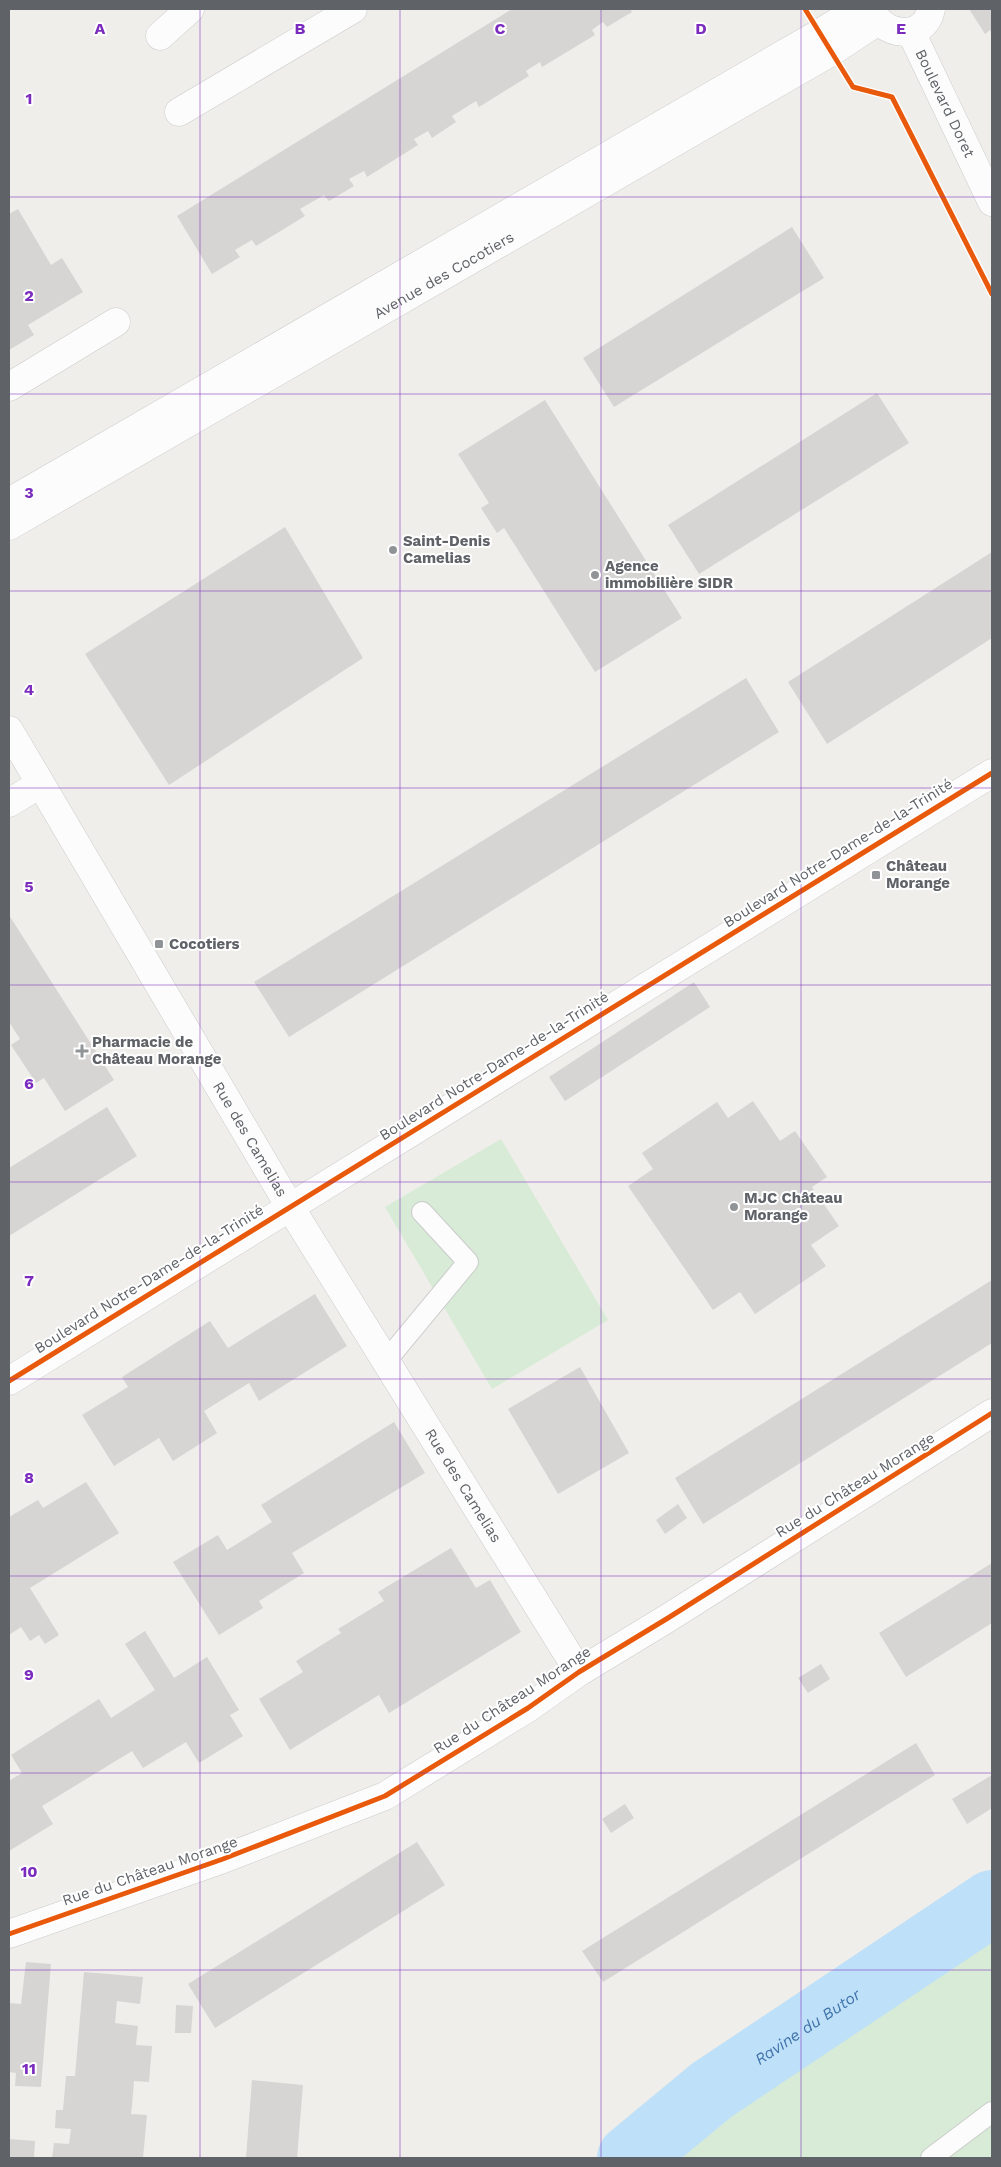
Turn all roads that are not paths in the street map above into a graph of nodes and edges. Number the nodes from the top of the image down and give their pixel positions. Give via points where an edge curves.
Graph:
1 (190, 9) edge
2 (353, 9) edge
3 (931, 9) edge
4 (869, 13) edge
5 (911, 32) junction
6 (160, 36) dead end
7 (179, 112) dead end
8 (992, 202) edge
9 (116, 322) dead end
10 (9, 387) edge
11 (9, 502) edge
12 (9, 526) edge
13 (9, 730) edge
14 (992, 773) edge
15 (40, 784) junction
16 (9, 804) edge
17 (290, 1207) junction
18 (422, 1212) dead end
19 (386, 1361) junction
20 (9, 1381) edge
21 (992, 1413) edge
22 (579, 1672) junction
23 (9, 1934) edge
24 (992, 2112) edge
25 (931, 2158) edge

1 - 6 street
2 - 7 street
3 - 5 street via 930,16
4 - 5 street via 888,29
4 - 11 street, Avenue des Cocotiers via 820,33
4 - 12 street, Avenue des Cocotiers via 831,52
5 - 8 street, Boulevard Doret
9 - 10 street
13 - 15 street, Rue des Camelias
14 - 17 street, Boulevard Notre-Dame-de-la-Trinité
15 - 16 street
15 - 17 street, Rue des Camelias
17 - 19 street, Rue des Camelias
17 - 20 street, Boulevard Notre-Dame-de-la-Trinité
18 - 19 lane via 468,1262
19 - 22 street, Rue des Camelias
21 - 22 street, Rue du Château Morange
22 - 23 street, Rue du Château Morange via 528,1708 385,1796 223,1859
24 - 25 lane

